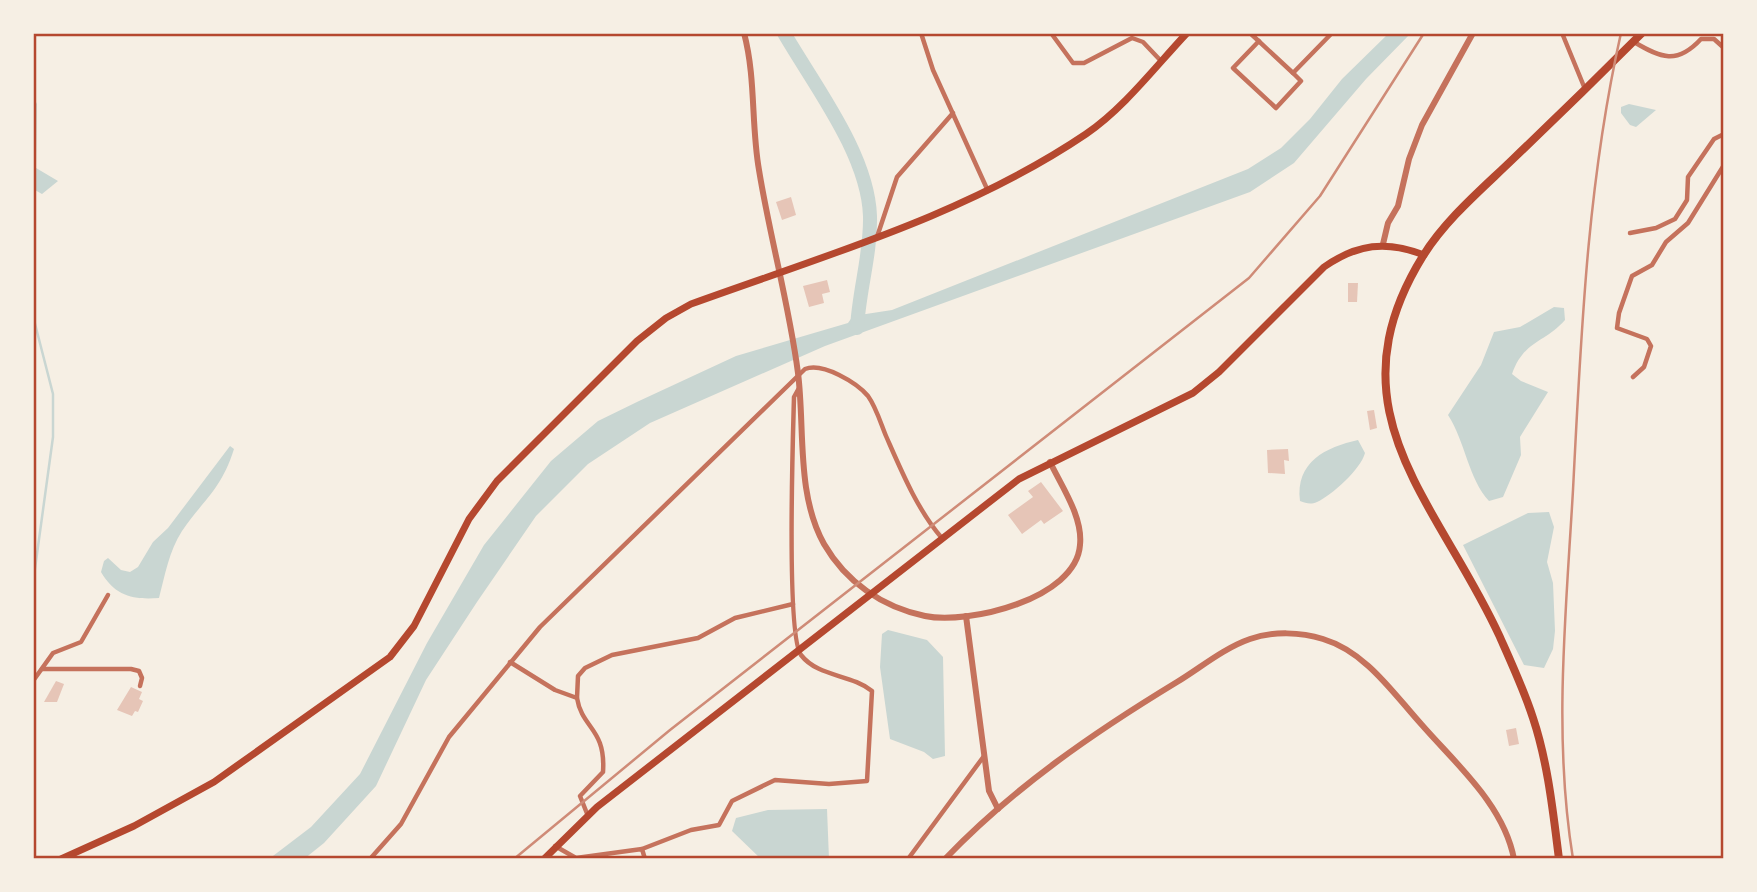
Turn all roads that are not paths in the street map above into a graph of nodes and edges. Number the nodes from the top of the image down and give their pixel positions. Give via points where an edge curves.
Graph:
1 (744, 33) edge
2 (921, 33) edge
3 (1051, 33) edge
4 (1187, 33) edge
5 (1250, 33) edge
6 (1332, 33) edge
7 (1473, 33) edge
8 (1562, 33) edge
9 (1642, 33) edge
10 (1259, 41) junction
11 (1634, 41) junction
12 (1724, 48) edge
13 (1161, 61) junction
14 (1293, 74) junction
15 (1585, 90) junction
16 (953, 113) junction
17 (1724, 134) edge
18 (1724, 165) edge
19 (988, 191) junction
20 (1630, 233) dead end
21 (877, 237) junction
22 (1383, 244) junction
23 (1424, 255) junction
24 (782, 271) junction
25 (798, 374) junction
26 (1633, 377) dead end
27 (800, 387) junction
28 (1050, 462) junction
29 (941, 537) junction
30 (108, 595) dead end
31 (793, 604) junction
32 (966, 616) junction
33 (797, 649) junction
34 (510, 662) junction
35 (42, 669) junction
36 (33, 681) edge
37 (140, 686) dead end
38 (577, 698) junction
39 (984, 756) junction
40 (998, 809) junction
41 (588, 816) junction
42 (555, 845) junction
43 (642, 849) junction
44 (587, 858) edge
45 (61, 859) edge
46 (370, 859) edge
47 (544, 859) edge
48 (645, 859) edge
49 (908, 859) edge
50 (945, 859) edge
51 (1514, 859) edge
52 (1559, 859) edge

1 - 24 street via 754,93 758,166
2 - 16 street
3 - 13 street via 1073,63 1084,63 1132,38 1143,42
4 - 13 main road
5 - 10 street
6 - 14 street
7 - 22 street via 1422,125
8 - 15 street
9 - 11 highway
10 - 14 street
10 - 14 street via 1233,68 1276,108 1301,81
11 - 12 street via 1668,58 1701,39 1714,39
11 - 15 highway
13 - 19 main road via 1087,134
15 - 23 highway via 1472,199
16 - 19 street
16 - 21 street via 897,177
17 - 20 street via 1714,139 1688,177 1687,200 1675,219
18 - 26 street via 1688,223 1628,285 1617,328 1647,339 1651,346 1644,367
19 - 21 main road
21 - 24 main road
22 - 23 main road
22 - 28 main road via 1343,254 1324,267 1192,393
23 - 52 highway via 1398,306 1388,346 1391,423 1406,468 1499,634 1534,719
24 - 25 street
24 - 45 main road via 691,304 637,341 490,489 469,519 414,626 390,657 214,782
25 - 27 street
25 - 29 street via 811,366 831,372 868,397 900,466
25 - 34 street via 570,596
27 - 31 street via 794,397
27 - 32 street via 806,479 815,525 846,574 879,599 913,612 938,618
28 - 29 main road via 1019,479
28 - 32 street via 1080,528 1080,547 1069,573 1034,597
29 - 33 main road
30 - 35 street via 80,642 53,653
31 - 33 street
31 - 38 street via 736,618 698,638 612,655 578,676
32 - 39 street
33 - 41 main road
33 - 43 street via 824,672 860,681 872,691 867,781 775,780 732,801 719,825 691,830
34 - 38 street
34 - 46 street via 449,737 401,824
35 - 36 street
35 - 37 street via 131,669 139,671
38 - 41 street via 604,752 603,772 580,796
39 - 40 street via 989,791
39 - 49 street
40 - 50 street
40 - 51 street via 1077,745 1232,648 1263,636 1299,634 1339,644 1378,676 1488,802 1506,830
41 - 42 main road
42 - 44 street via 576,858
42 - 47 main road
43 - 44 street
43 - 48 street

